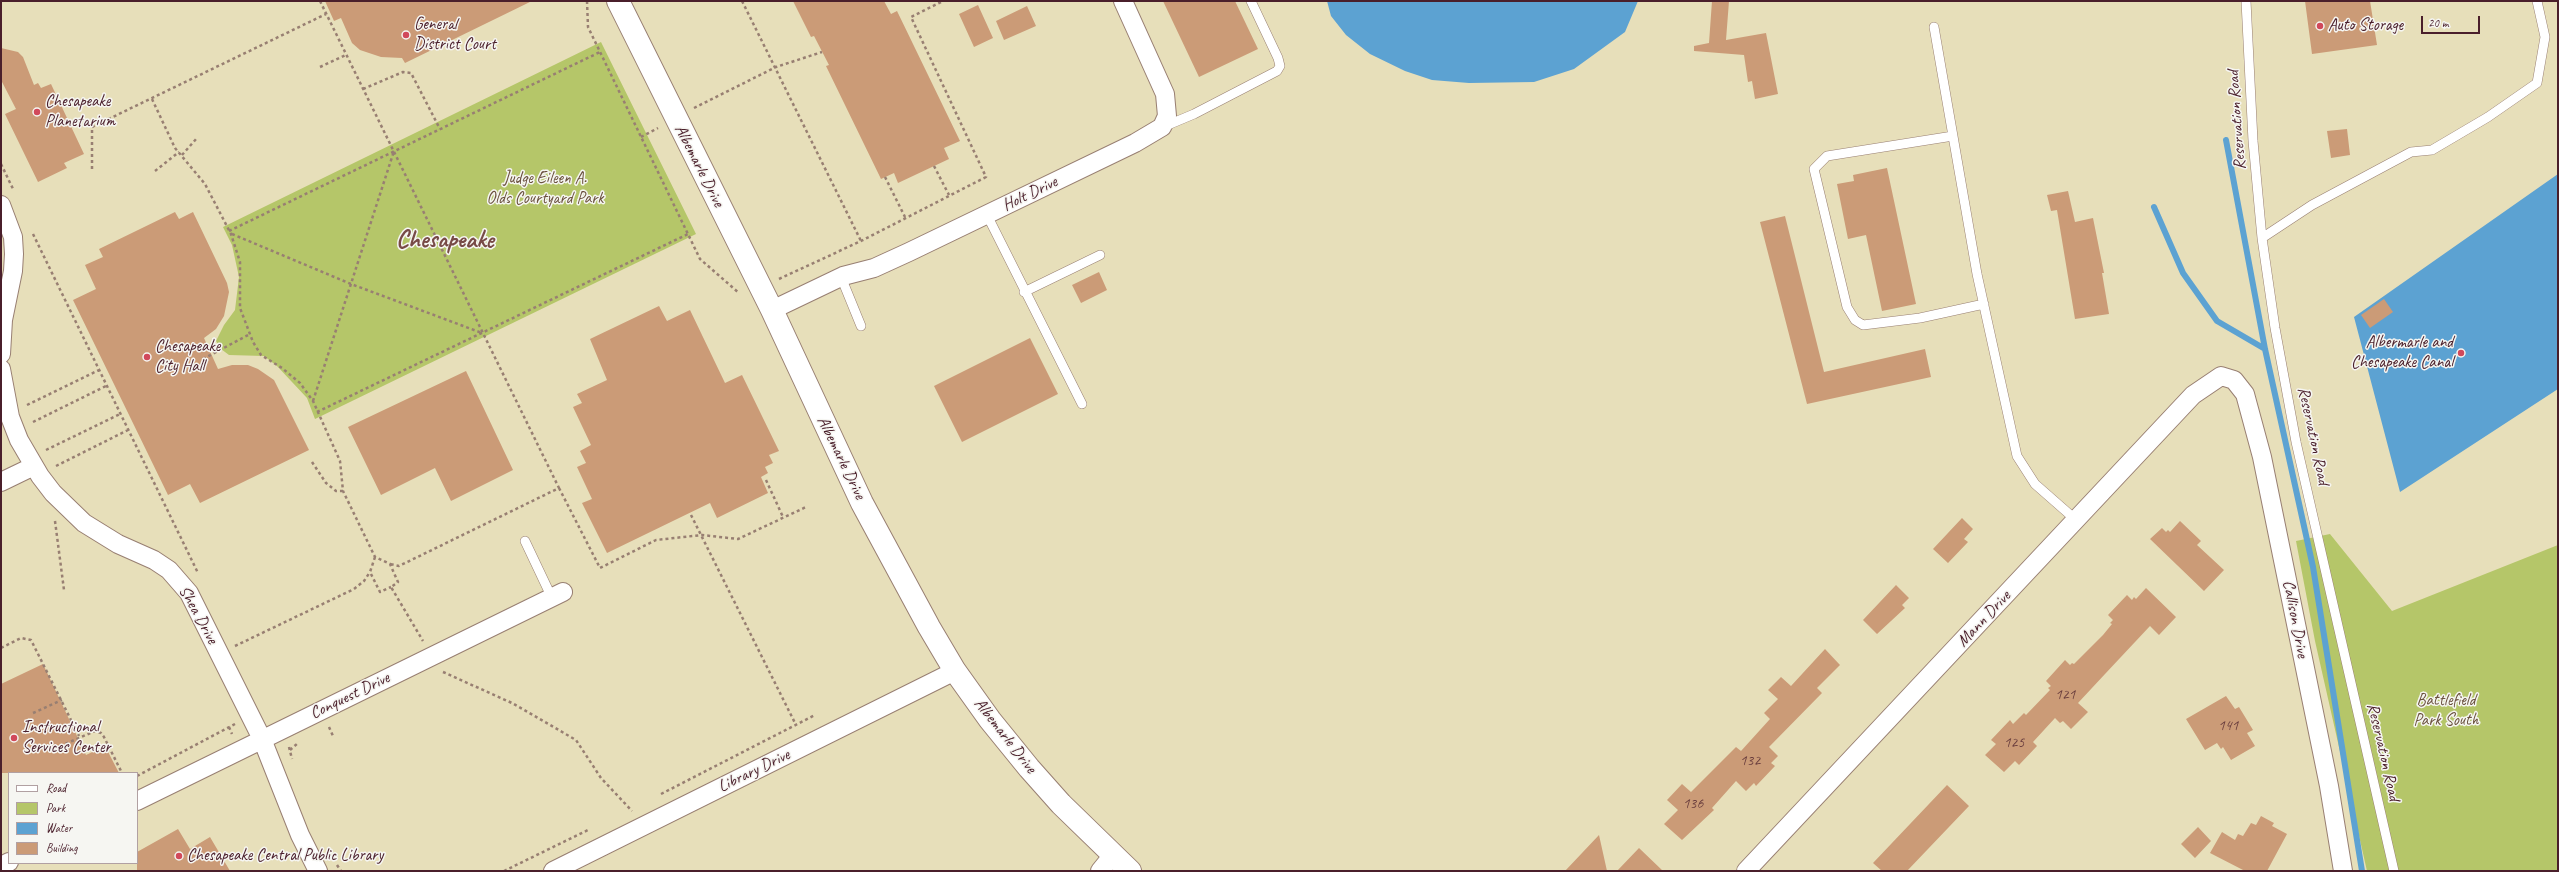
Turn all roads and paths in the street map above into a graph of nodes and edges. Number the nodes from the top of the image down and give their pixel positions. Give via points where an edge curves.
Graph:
1 (320, 1) edge
2 (587, 1) edge
3 (618, 1) edge
4 (742, 1) edge
5 (943, 1) edge
6 (1123, 1) edge
7 (1251, 1) edge
8 (2246, 1) edge
9 (2537, 1) edge
10 (326, 14) junction
11 (1934, 27) dead end
12 (600, 52) junction
13 (822, 52) dead end
14 (346, 55) junction
15 (320, 67) dead end
16 (776, 67) junction
17 (363, 88) junction
18 (152, 99) junction
19 (675, 117) junction
20 (1162, 127) junction
21 (440, 129) junction
22 (1953, 136) junction
23 (641, 137) junction
24 (197, 138) dead end
25 (179, 152) junction
26 (394, 152) junction
27 (182, 155) junction
28 (1, 164) edge
29 (934, 166) dead end
30 (92, 169) dead end
31 (155, 171) dead end
32 (886, 177) dead end
33 (949, 196) junction
34 (17, 198) dead end
35 (1, 205) edge
36 (987, 215) junction
37 (905, 217) junction
38 (229, 231) junction
39 (32, 232) dead end
40 (231, 234) junction
41 (688, 234) junction
42 (2262, 238) junction
43 (861, 241) junction
44 (1100, 255) dead end
45 (841, 277) junction
46 (351, 284) junction
47 (760, 288) junction
48 (1024, 292) junction
49 (1984, 304) junction
50 (772, 310) junction
51 (862, 326) dead end
52 (482, 333) junction
53 (250, 334) junction
54 (1, 354) edge
55 (203, 359) dead end
56 (1, 369) edge
57 (99, 370) junction
58 (2227, 377) joint
59 (106, 386) junction
60 (313, 401) junction
61 (1082, 404) dead end
62 (25, 406) dead end
63 (317, 412) junction
64 (120, 414) junction
65 (33, 422) dead end
66 (7, 425) edge
67 (128, 430) junction
68 (46, 450) dead end
69 (312, 462) dead end
70 (34, 466) junction
71 (54, 467) dead end
72 (766, 480) dead end
73 (1, 482) edge
74 (559, 488) junction
75 (343, 491) junction
76 (806, 507) dead end
77 (691, 515) dead end
78 (783, 517) junction
79 (2076, 520) junction
80 (702, 535) junction
81 (525, 541) dead end
82 (375, 557) junction
83 (390, 564) junction
84 (370, 572) junction
85 (200, 577) dead end
86 (391, 587) junction
87 (557, 595) joint
88 (231, 640) dead end
89 (234, 646) junction
90 (1, 648) edge
91 (237, 653) dead end
92 (432, 656) junction
93 (955, 671) junction
94 (62, 700) junction
95 (33, 713) dead end
96 (815, 715) dead end
97 (250, 716) junction
98 (796, 724) junction
99 (328, 725) dead end
100 (280, 730) junction
101 (79, 736) junction
102 (333, 736) dead end
103 (262, 739) junction
104 (49, 751) dead end
105 (292, 762) dead end
106 (121, 772) edge
107 (138, 775) edge
108 (658, 795) dead end
109 (138, 801) edge
110 (638, 806) dead end
111 (631, 810) junction
112 (624, 813) dead end
113 (596, 827) dead end
114 (643, 827) junction
115 (335, 861) dead end
116 (1106, 863) edge
117 (2342, 870) edge
118 (318, 871) edge
119 (341, 871) edge
120 (504, 871) edge
121 (554, 871) edge
122 (1130, 871) edge
123 (1746, 871) edge
124 (2394, 871) edge

1 - 10 path
2 - 12 path via 588,27
3 - 19 street, Albemarle Drive
4 - 16 path
5 - 33 path via 911,17 986,177
6 - 20 street via 1165,94 1167,116
7 - 20 lane via 1278,58 1279,69 1270,77
8 - 42 lane, Reservation Road via 2253,141
9 - 42 lane via 2544,37 2537,83 2488,117 2432,150 2411,152 2312,206
10 - 14 path
10 - 18 path
11 - 22 lane
12 - 21 path
12 - 23 path
13 - 16 path
14 - 15 path
14 - 17 path
16 - 19 path
16 - 43 path
17 - 21 path via 403,72 411,73
17 - 26 path
18 - 25 path
18 - 30 path via 92,127
19 - 23 path
19 - 47 street, Albemarle Drive
20 - 36 street, Holt Drive via 1135,143
21 - 26 path
22 - 49 lane
22 - 49 lane via 1827,156 1814,169 1847,307 1855,320 1863,325 1920,318
23 - 41 path
24 - 27 path
25 - 27 path
25 - 31 path
26 - 38 path
26 - 46 path
26 - 52 path
27 - 38 path via 205,184
28 - 34 path
29 - 33 path
32 - 37 path
33 - 37 path
35 - 54 street via 13,237 14,254 3,320
36 - 45 street, Holt Drive via 874,268
36 - 48 lane
37 - 43 path
38 - 40 path
39 - 57 path
40 - 46 path
40 - 53 path via 240,262 240,308
41 - 47 path via 700,259 743,296
41 - 52 path
42 - 124 lane, Reservation Road via 2296,442
43 - 47 path
44 - 48 lane
45 - 50 street, Holt Drive
45 - 51 lane
46 - 52 path
46 - 60 path
47 - 50 street, Albemarle Drive
48 - 61 lane
49 - 79 lane via 2018,456 2035,484
50 - 93 street, Albemarle Drive via 870,517
52 - 63 path
52 - 74 path
53 - 55 path
53 - 60 path via 261,355 300,383
56 - 66 street, Shea Drive
57 - 59 path
57 - 62 path
58 - 79 street, Mann Drive via 2216,378 2193,395
58 - 117 street, Callison Drive via 2234,380 2245,394 2262,457 2329,786
59 - 64 path
59 - 65 path
60 - 63 path
63 - 75 path via 340,461
64 - 67 path
64 - 68 path
66 - 70 street, Shea Drive
67 - 71 path
67 - 85 path
69 - 75 path via 326,483 336,491
70 - 73 street
70 - 97 street, Shea Drive via 53,493 84,522 118,544 154,560 179,580 189,593
72 - 78 path
74 - 80 path via 600,568 656,540
74 - 83 path via 399,566
75 - 82 path
76 - 78 path
77 - 80 path
78 - 80 path via 738,539
79 - 123 street, Mann Drive
80 - 98 path
81 - 87 lane
82 - 83 path
82 - 84 path
83 - 86 path via 398,582
84 - 86 path via 380,592
84 - 89 path via 354,589
86 - 92 path
87 - 92 street, Conquest Drive
88 - 89 path
89 - 91 path
90 - 94 path via 21,638 31,640
92 - 100 street, Conquest Drive
92 - 111 path via 446,675 478,686 576,740 601,778
93 - 114 street, Library Drive
93 - 116 street, Albemarle Drive via 990,720 1061,804
94 - 95 path
94 - 101 path
96 - 98 path
97 - 103 street, Shea Drive
97 - 107 path
98 - 108 path
99 - 102 path
100 - 103 street, Conquest Drive
100 - 105 path via 290,750
101 - 104 path
101 - 106 path via 95,731 101,733
103 - 109 street, Conquest Drive
103 - 118 street, Shea Drive via 300,834
110 - 111 path
111 - 112 path
111 - 114 path
113 - 120 path
114 - 121 street, Library Drive
115 - 119 path
116 - 122 street, Albemarle Drive

